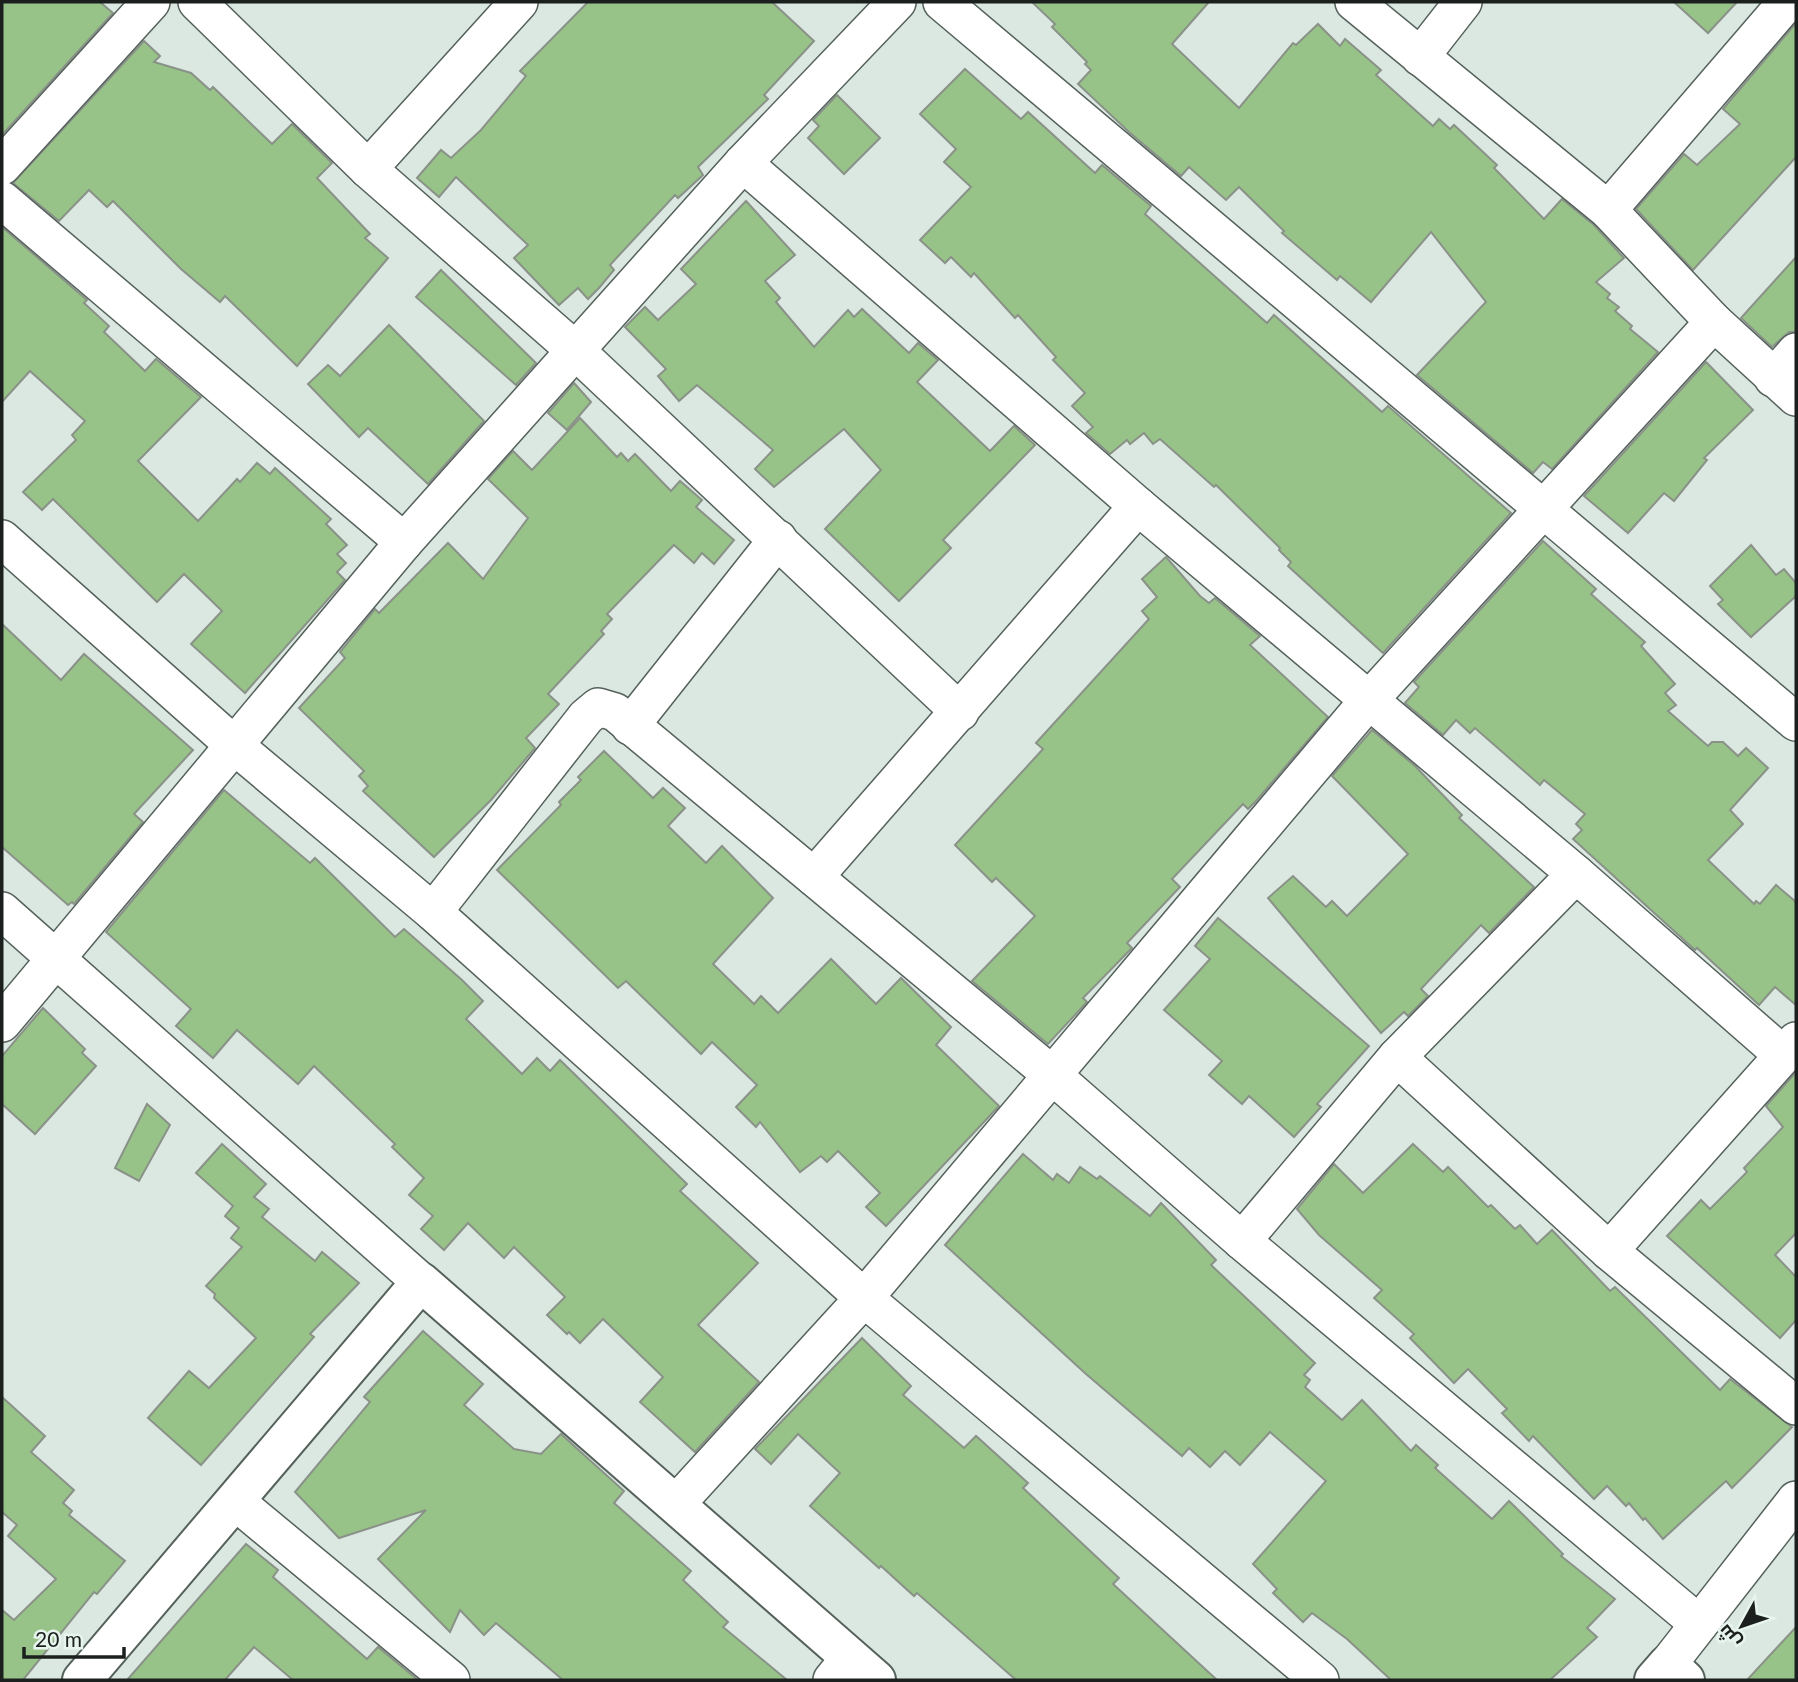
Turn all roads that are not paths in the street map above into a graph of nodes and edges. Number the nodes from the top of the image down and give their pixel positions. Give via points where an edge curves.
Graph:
1 (151, 2) edge
2 (197, 2) edge
3 (519, 2) edge
4 (897, 2) edge
5 (942, 2) edge
6 (1354, 2) edge
7 (1463, 2) edge
8 (1787, 2) edge
9 (1420, 57) junction
10 (743, 163) junction
11 (2, 166) edge
12 (368, 169) junction
13 (2, 200) edge
14 (1608, 210) junction
15 (1714, 322) junction
16 (576, 351) junction
17 (1788, 376) edge
18 (1138, 506) junction
19 (1546, 508) junction
20 (2, 539) edge
21 (778, 539) junction
22 (404, 542) junction
23 (1369, 699) junction
24 (960, 712) junction
25 (1796, 722) edge
26 (630, 726) junction
27 (234, 745) junction
28 (1576, 874) junction
29 (814, 877) junction
30 (2, 911) edge
31 (433, 912) junction
32 (58, 958) junction
33 (2, 1023) edge
34 (1790, 1048) edge
35 (1397, 1058) junction
36 (1051, 1074) junction
37 (1242, 1241) junction
38 (1609, 1251) junction
39 (421, 1282) junction
40 (864, 1298) junction
41 (1796, 1406) edge
42 (1796, 1500) edge
43 (234, 1501) junction
44 (676, 1504) junction
45 (1699, 1624) junction
46 (853, 1673) edge
47 (1669, 1675) edge
48 (82, 1680) edge
49 (451, 1680) edge
50 (1320, 1680) edge

1 - 11 street
2 - 12 street
3 - 12 street
4 - 10 street
5 - 19 street
6 - 9 street
7 - 9 street
8 - 14 street
9 - 14 street
10 - 16 street
10 - 18 street
12 - 16 street
13 - 22 street
14 - 15 street
15 - 17 street
15 - 19 street
16 - 21 street
16 - 22 street
18 - 23 street
18 - 24 street
19 - 23 street
19 - 25 street
20 - 27 street
21 - 24 street
21 - 26 street
22 - 27 street
23 - 28 street
23 - 36 street
24 - 29 street
26 - 29 street
26 - 31 street via 615,712 598,707 586,717
27 - 31 street
27 - 32 street
28 - 34 street
28 - 35 street
29 - 36 street
30 - 32 street
31 - 40 street
32 - 33 street
32 - 39 street
34 - 38 street
35 - 37 street
35 - 38 street
36 - 37 street
36 - 40 street
37 - 45 street
38 - 41 street
39 - 43 street
39 - 44 street
40 - 44 street
40 - 50 street
42 - 45 street
43 - 48 street
43 - 49 street
44 - 46 street
45 - 47 street

